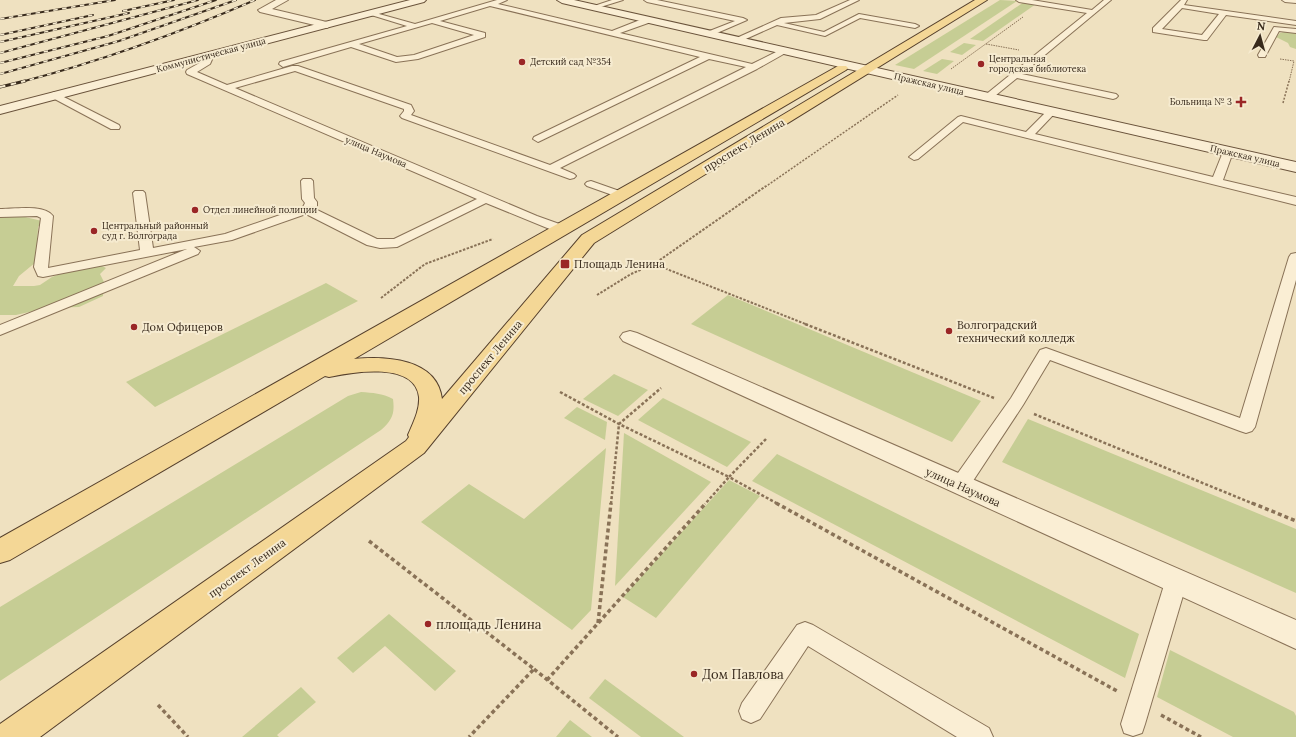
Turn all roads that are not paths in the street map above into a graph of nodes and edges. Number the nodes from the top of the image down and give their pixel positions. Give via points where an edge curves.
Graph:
1 (283, 0) edge
2 (421, 0) edge
3 (504, 0) edge
4 (562, 0) edge
5 (620, 0) edge
6 (647, 0) edge
7 (856, 0) edge
8 (982, 0) edge
9 (1019, 0) edge
10 (1108, 0) edge
11 (1285, 0) edge
12 (1296, 1) edge
13 (1182, 3) edge
14 (490, 4) junction
15 (594, 7) junction
16 (832, 11) junction
17 (1093, 12) junction
18 (1224, 12) junction
19 (370, 13) junction
20 (858, 16) junction
21 (817, 17) junction
22 (648, 20) junction
23 (432, 21) junction
24 (1296, 22) edge
25 (776, 23) junction
26 (845, 23) junction
27 (918, 24) joint
28 (327, 25) junction
29 (415, 26) junction
30 (1296, 31) edge
31 (613, 33) junction
32 (902, 33) dead end
33 (710, 34) junction
34 (736, 40) junction
35 (350, 44) junction
36 (784, 51) junction
37 (210, 55) junction
38 (1262, 55) road end
39 (708, 56) junction
40 (866, 63) junction
41 (846, 65) junction
42 (754, 67) junction
43 (1015, 75) junction
44 (221, 85) junction
45 (54, 95) junction
46 (1113, 96) dead end
47 (988, 98) junction
48 (0, 110) edge
49 (1051, 112) junction
50 (115, 127) dead end
51 (1028, 136) junction
52 (538, 139) dead end
53 (1228, 152) junction
54 (914, 157) dead end
55 (1296, 167) edge
56 (550, 169) junction
57 (570, 176) dead end
58 (307, 181) dead end
59 (1217, 182) junction
60 (591, 184) dead end
61 (138, 193) dead end
62 (620, 195) junction
63 (486, 199) junction
64 (1296, 201) edge
65 (307, 210) junction
66 (0, 213) edge
67 (561, 229) junction
68 (228, 237) junction
69 (588, 239) junction
70 (147, 253) junction
71 (1296, 257) edge
72 (0, 330) edge
73 (630, 337) dead end
74 (308, 376) junction
75 (415, 447) junction
76 (960, 485) junction
77 (0, 552) edge
78 (1176, 582) junction
79 (1296, 635) edge
80 (55, 705) junction
81 (751, 711) dead end
82 (1137, 714) road end
83 (0, 736) edge
84 (11, 737) edge
85 (980, 737) edge

1 - 28 street via 264,10
2 - 19 street, Коммунистическая улица
3 - 14 lane
4 - 15 street, Пражская улица
5 - 15 lane
6 - 33 lane via 743,20
7 - 16 lane
8 - 40 main road, проспект Ленина
9 - 17 lane
10 - 17 lane
11 - 12 lane
13 - 18 lane
13 - 18 lane via 1156,30 1204,38
14 - 23 lane
14 - 31 lane
15 - 22 street, Пражская улица
16 - 20 lane
16 - 21 lane
17 - 43 lane
18 - 24 lane
19 - 28 street, Коммунистическая улица
19 - 29 lane
20 - 26 lane
20 - 27 lane
21 - 25 lane
21 - 26 lane
22 - 31 lane
22 - 33 street, Пражская улица
23 - 29 lane
23 - 35 lane via 482,35 415,57 396,60
25 - 26 lane via 825,34
25 - 34 lane
27 - 32 main road
28 - 37 street, Коммунистическая улица
29 - 35 lane
30 - 38 lane via 1277,29
31 - 39 lane
33 - 34 street, Пражская улица
34 - 36 street, Пражская улица
35 - 44 lane
36 - 41 street, Пражская улица
36 - 42 lane
37 - 44 lane, улица Наумова via 207,62 190,72
37 - 45 street, Коммунистическая улица
39 - 42 lane
39 - 52 lane
40 - 41 street, Пражская улица
40 - 47 street, Пражская улица
40 - 69 main road, проспект Ленина
41 - 62 main road, проспект Ленина
42 - 56 lane
43 - 46 lane
43 - 47 lane
44 - 56 lane via 295,68 408,107 409,111 405,116
44 - 63 lane, улица Наумова
45 - 48 street, Коммунистическая улица
45 - 50 lane
47 - 49 street, Пражская улица
49 - 51 lane
49 - 53 street, Пражская улица
51 - 54 lane via 961,120
51 - 59 lane
53 - 55 street, Пражская улица
53 - 59 lane
56 - 57 lane
58 - 65 lane via 311,206
59 - 64 lane
60 - 62 lane
61 - 70 lane
62 - 67 main road, проспект Ленина
63 - 65 lane via 391,244 372,242
63 - 67 lane, улица Наумова
65 - 68 lane
66 - 70 lane via 39,212 47,216 41,267 43,273
67 - 69 main road, улица Наумова
67 - 74 main road, проспект Ленина
68 - 70 lane
68 - 72 lane
69 - 75 main road, проспект Ленина
71 - 76 lane via 1246,426 1046,353
73 - 76 street, улица Наумова
74 - 75 main road via 346,366 375,363 409,370 425,381 431,394 428,416
74 - 77 main road, проспект Ленина
75 - 80 main road, проспект Ленина
76 - 78 street, улица Наумова
78 - 79 street, улица Наумова
78 - 82 lane
80 - 83 main road
80 - 84 main road, проспект Ленина
81 - 85 lane via 805,632

